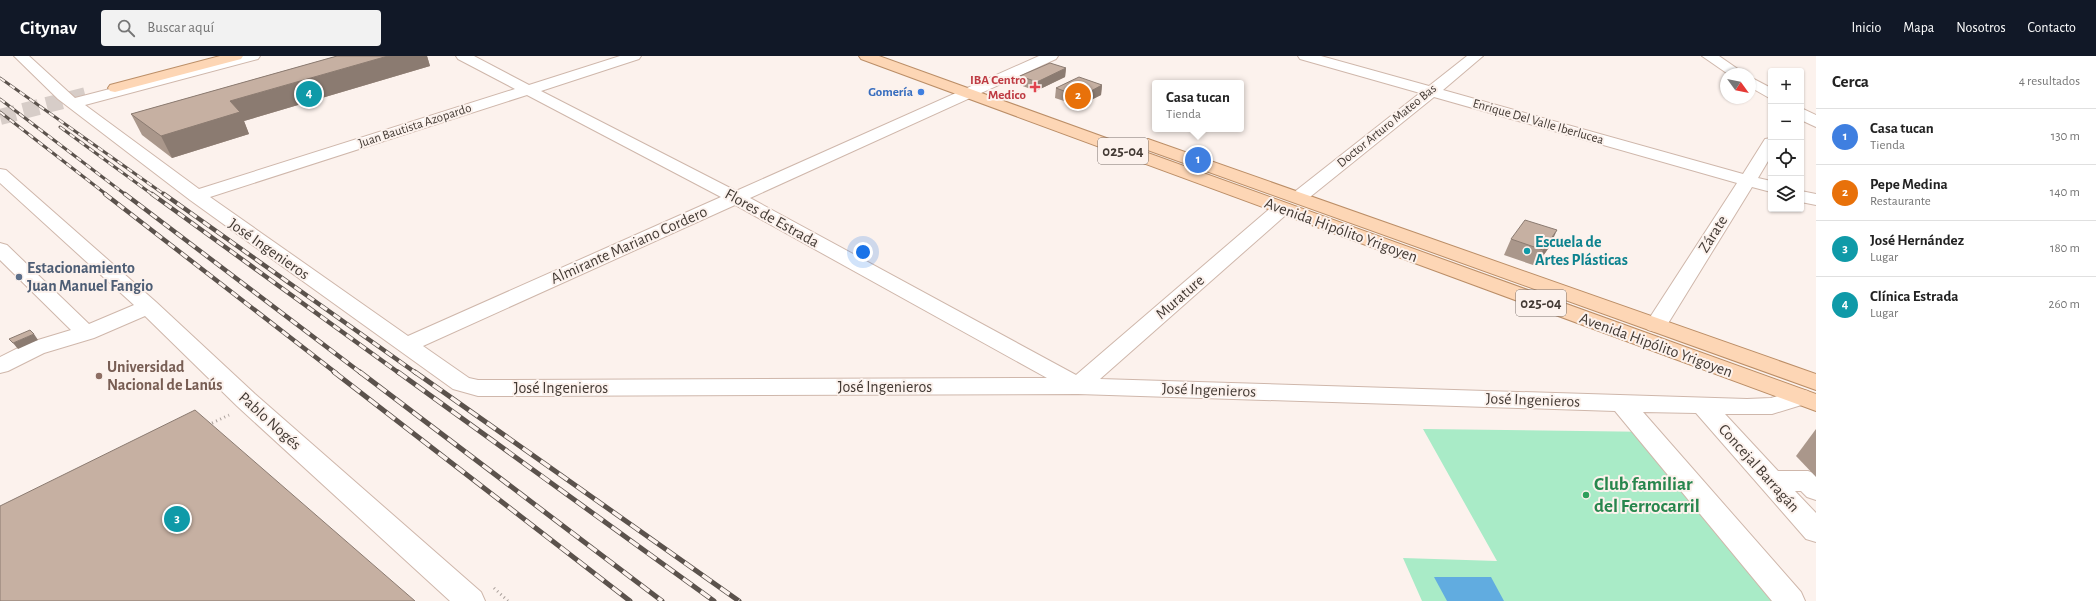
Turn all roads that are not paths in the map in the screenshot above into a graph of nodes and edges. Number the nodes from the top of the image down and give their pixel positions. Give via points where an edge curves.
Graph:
1 (21, 56) edge
2 (220, 56) edge
3 (236, 56) edge
4 (254, 56) edge
5 (463, 56) edge
6 (634, 56) edge
7 (866, 56) edge
8 (903, 56) edge
9 (1051, 56) edge
10 (1306, 56) edge
11 (1476, 56) edge
12 (1709, 56) edge
13 (1728, 68) edge
14 (984, 85) junction
15 (1756, 85) edge
16 (115, 88) dead end
17 (530, 89) junction
18 (1430, 92) junction
19 (1768, 92) edge
20 (966, 93) junction
21 (69, 99) junction
22 (1768, 147) edge
23 (0, 174) edge
24 (1746, 180) junction
25 (1768, 186) edge
26 (196, 196) junction
27 (735, 197) junction
28 (1804, 197) edge
29 (1816, 200) edge
30 (1290, 203) junction
31 (0, 249) edge
32 (148, 307) junction
33 (1656, 325) junction
34 (86, 333) junction
35 (405, 346) junction
36 (0, 366) edge
37 (0, 370) edge
38 (1078, 386) junction
39 (1811, 394) edge
40 (1621, 402) junction
41 (1702, 405) junction
42 (1769, 481) junction
43 (1816, 490) edge
44 (1816, 531) edge
45 (470, 601) edge
46 (1790, 601) edge

1 - 21 street, José Ingenieros
2 - 21 street
3 - 16 main road
4 - 21 street
5 - 17 street, Flores de Estrada
6 - 17 street, Juan Bautista Azopardo
7 - 20 main road, Avenida Hipólito Yrigoyen / 025-04
8 - 14 main road, Avenida Hipólito Yrigoyen / 025-04
9 - 14 street, Almirante Mariano Cordero
10 - 18 street, Enrique Del Valle Iberlucea
11 - 18 street, Doctor Arturo Mateo Bas
12 - 13 street
14 - 20 street, Almirante Mariano Cordero
14 - 30 main road, Avenida Hipólito Yrigoyen / 025-04
15 - 19 street
17 - 26 street, Juan Bautista Azopardo
17 - 27 street, Flores de Estrada
18 - 24 street, Enrique Del Valle Iberlucea
18 - 30 street, Doctor Arturo Mateo Bas
20 - 27 street, Almirante Mariano Cordero
20 - 30 main road, Avenida Hipólito Yrigoyen / 025-04
21 - 26 street, José Ingenieros
22 - 24 street, Zárate
23 - 32 street, Pablo Nogés
24 - 25 street, Enrique Del Valle Iberlucea
24 - 33 street, Zárate
26 - 35 street, José Ingenieros
27 - 35 street, Almirante Mariano Cordero
27 - 38 street, Flores de Estrada
28 - 29 street
30 - 33 main road, Avenida Hipólito Yrigoyen / 025-04
30 - 38 street, Murature
30 - 39 main road, Avenida Hipólito Yrigoyen / 025-04
31 - 34 street
32 - 34 street
32 - 45 street, Pablo Nogés via 250,403
33 - 39 main road, Avenida Hipólito Yrigoyen / 025-04
34 - 36 street via 36,348
34 - 37 street via 44,357
35 - 38 street, José Ingenieros via 461,384 478,388
38 - 40 street, José Ingenieros
39 - 41 street, José Ingenieros via 1772,406
40 - 41 street, José Ingenieros
40 - 46 street
41 - 42 street, Concejal Barragán
42 - 43 street via 1808,481
42 - 44 street, Concejal Barragán

